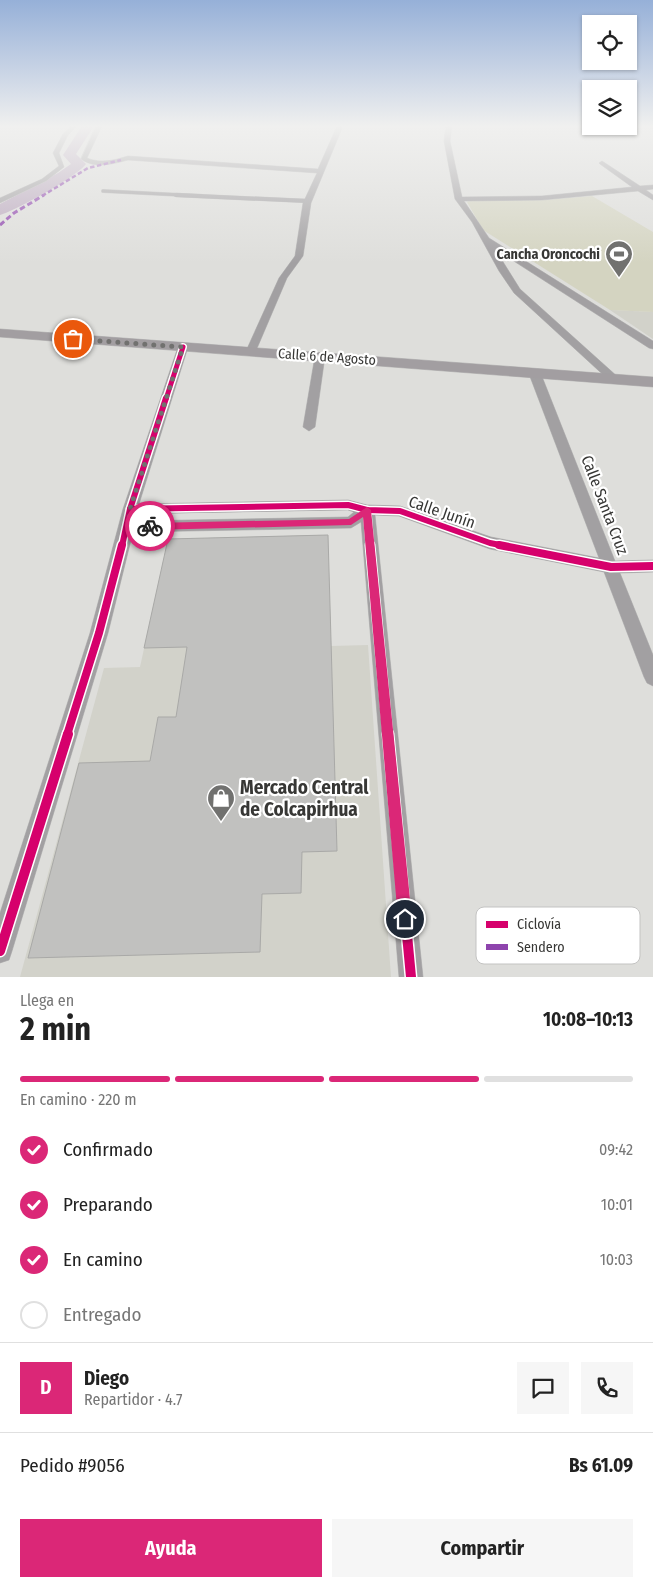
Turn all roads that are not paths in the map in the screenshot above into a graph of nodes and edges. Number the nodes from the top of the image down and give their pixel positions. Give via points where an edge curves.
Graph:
1 (320, 171) edge
2 (55, 172) edge
3 (453, 172) edge
4 (614, 172) edge
5 (653, 187) edge
6 (638, 189) junction
7 (103, 191) dead end
8 (653, 198) edge
9 (459, 199) junction
10 (0, 200) edge
11 (308, 201) junction
12 (485, 238) junction
13 (0, 333) edge
14 (653, 346) edge
15 (183, 347) junction
16 (251, 351) junction
17 (320, 356) junction
18 (535, 374) junction
19 (615, 380) junction
20 (653, 382) edge
21 (309, 427) dead end
22 (130, 509) junction
23 (367, 510) junction
24 (128, 527) junction
25 (653, 566) edge
26 (611, 567) junction
27 (653, 677) edge
28 (0, 951) edge
29 (411, 977) edge

1 - 11 street
2 - 10 street
3 - 9 street
4 - 6 street
5 - 6 street
6 - 8 street
6 - 9 street via 542,198
7 - 11 lane
9 - 12 street
11 - 16 street via 299,256 283,278
12 - 14 street
12 - 19 street via 517,291
13 - 15 main road, Calle 6 de Agosto
15 - 16 main road, Calle 6 de Agosto
15 - 22 street
16 - 17 main road, Calle 6 de Agosto
17 - 18 main road, Calle 6 de Agosto
17 - 21 street
18 - 19 main road, Calle 6 de Agosto
18 - 26 street, Calle Santa Cruz
19 - 20 main road, Calle 6 de Agosto
22 - 23 street, Calle Junín via 348,505
22 - 24 street
23 - 24 street via 351,522
23 - 26 street, Calle Junín via 400,512 490,543
23 - 29 street
24 - 28 street via 100,633
25 - 26 street, Calle Junín
26 - 27 street, Calle Santa Cruz

